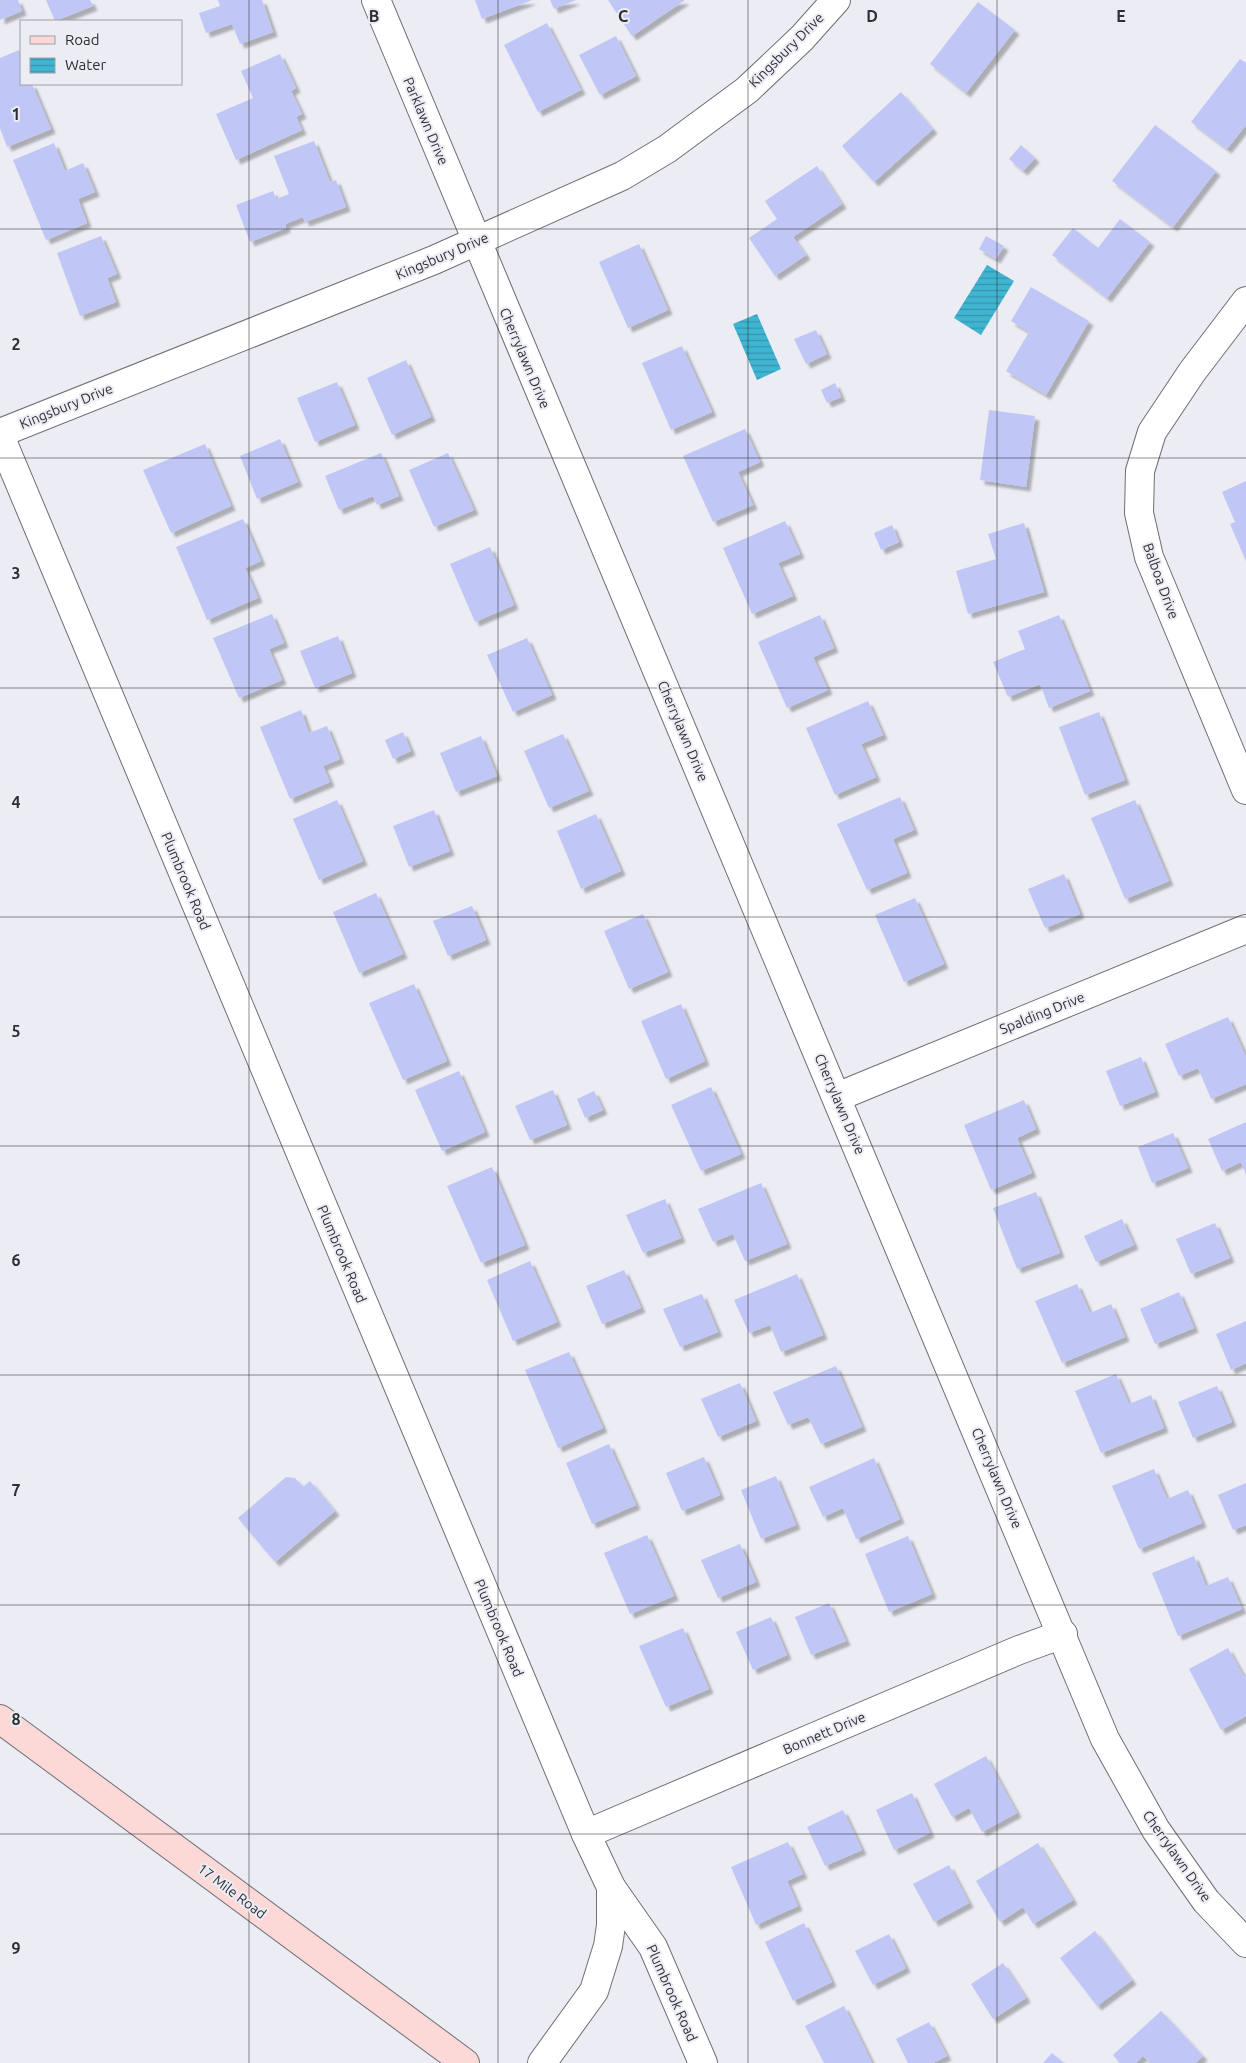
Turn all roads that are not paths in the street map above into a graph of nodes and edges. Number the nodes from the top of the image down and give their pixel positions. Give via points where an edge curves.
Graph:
1 (376, 0) edge
2 (836, 0) edge
3 (476, 242) junction
4 (1246, 301) edge
5 (0, 434) edge
6 (1246, 790) edge
7 (1246, 929) edge
8 (837, 1098) junction
9 (1063, 1634) junction
10 (0, 1719) edge
11 (586, 1834) junction
12 (610, 1887) junction
13 (1246, 1943) edge
14 (465, 2063) edge
15 (542, 2063) edge
16 (703, 2063) edge

1 - 3 street, Parklawn Drive
2 - 3 street, Kingsbury Drive via 802,38 747,90 667,149 622,176
3 - 5 street, Kingsbury Drive
3 - 8 street, Cherrylawn Drive
4 - 6 street, Balboa Drive via 1152,432 1140,471 1139,512 1148,557
5 - 11 street, Plumbrook Road
7 - 8 street, Spalding Drive
8 - 9 street, Cherrylawn Drive
9 - 11 street, Bonnett Drive
9 - 13 street, Cherrylawn Drive via 1105,1739 1156,1830 1206,1900
10 - 14 street, 17 Mile Road
11 - 12 street, Plumbrook Road
12 - 15 street via 608,1946 594,1991
12 - 16 street, Plumbrook Road via 653,1946

